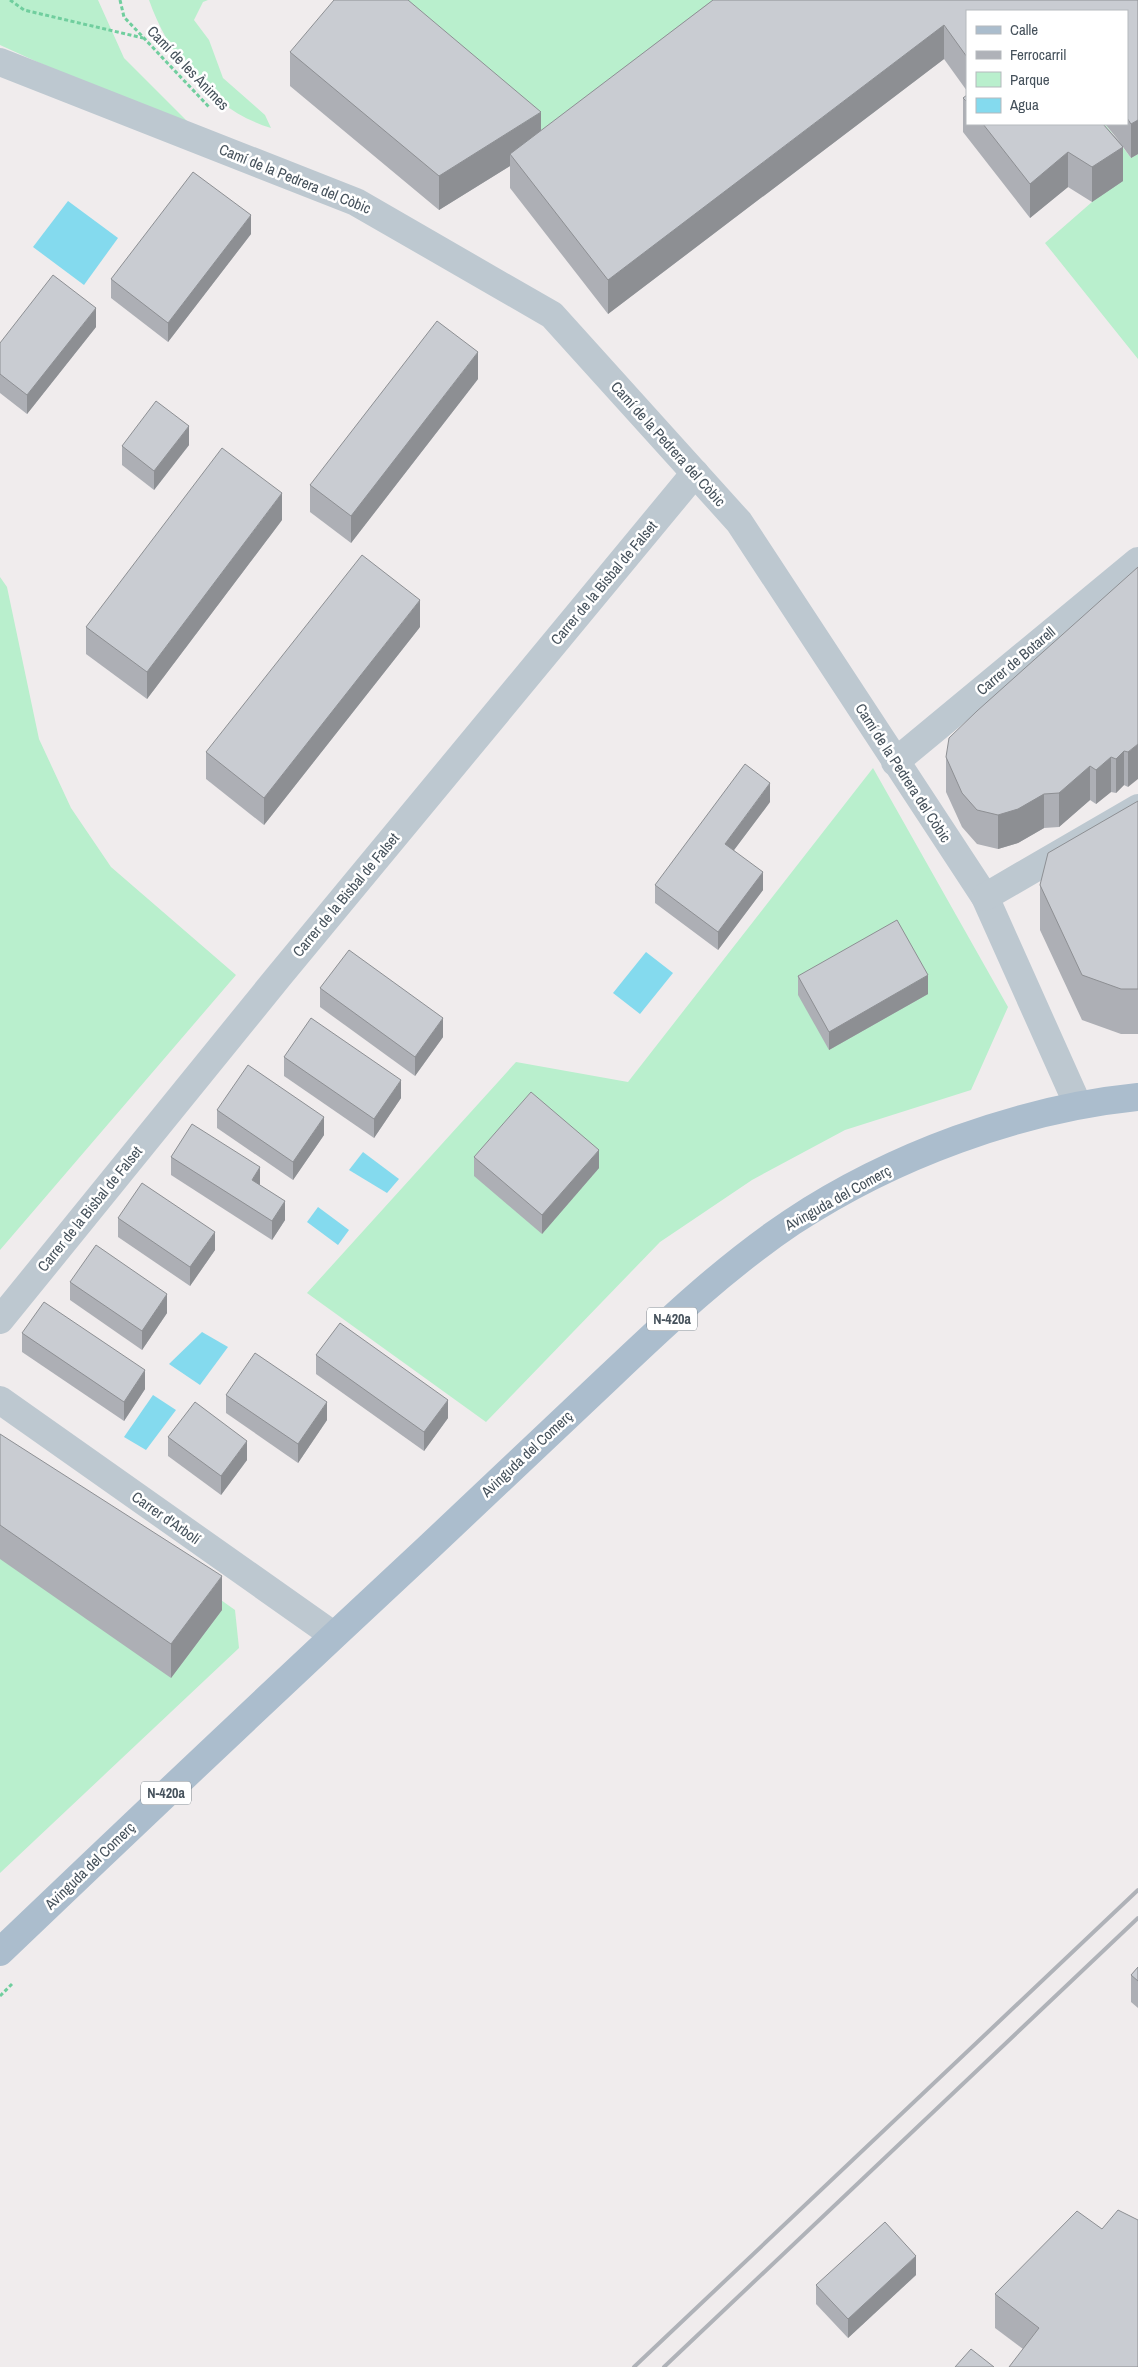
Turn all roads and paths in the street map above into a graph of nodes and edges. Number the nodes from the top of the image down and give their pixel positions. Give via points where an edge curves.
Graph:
1 (10, 0) edge
2 (120, 0) edge
3 (143, 38) junction
4 (0, 62) edge
5 (216, 114) dead end
6 (696, 474) junction
7 (1138, 560) edge
8 (895, 762) junction
9 (1138, 808) edge
10 (985, 897) junction
11 (1138, 1097) edge
12 (1078, 1105) junction
13 (0, 1320) edge
14 (0, 1400) edge
15 (333, 1635) junction
16 (0, 1952) edge
17 (13, 1984) dead end
18 (0, 1996) edge

1 - 3 path via 24,10
2 - 3 path, Camí de les Ànimes via 124,17
3 - 5 path, Camí de les Ànimes
4 - 6 street, Camí de la Pedrera del Còbic via 356,202 552,315
6 - 8 street, Camí de la Pedrera del Còbic via 739,522
6 - 13 street, Carrer de la Bisbal de Falset via 286,968
7 - 8 street, Carrer de Botarell
8 - 10 street, Camí de la Pedrera del Còbic
9 - 10 street
10 - 12 street, Camí de la Pedrera del Còbic
11 - 12 main road, Avinguda del Comerç / N-420a
12 - 15 main road, Avinguda del Comerç / N-420a via 1030,1116 910,1159 834,1197 761,1244 636,1352
14 - 15 street, Carrer d'Arbolí
15 - 16 main road, Avinguda del Comerç / N-420a
17 - 18 path

